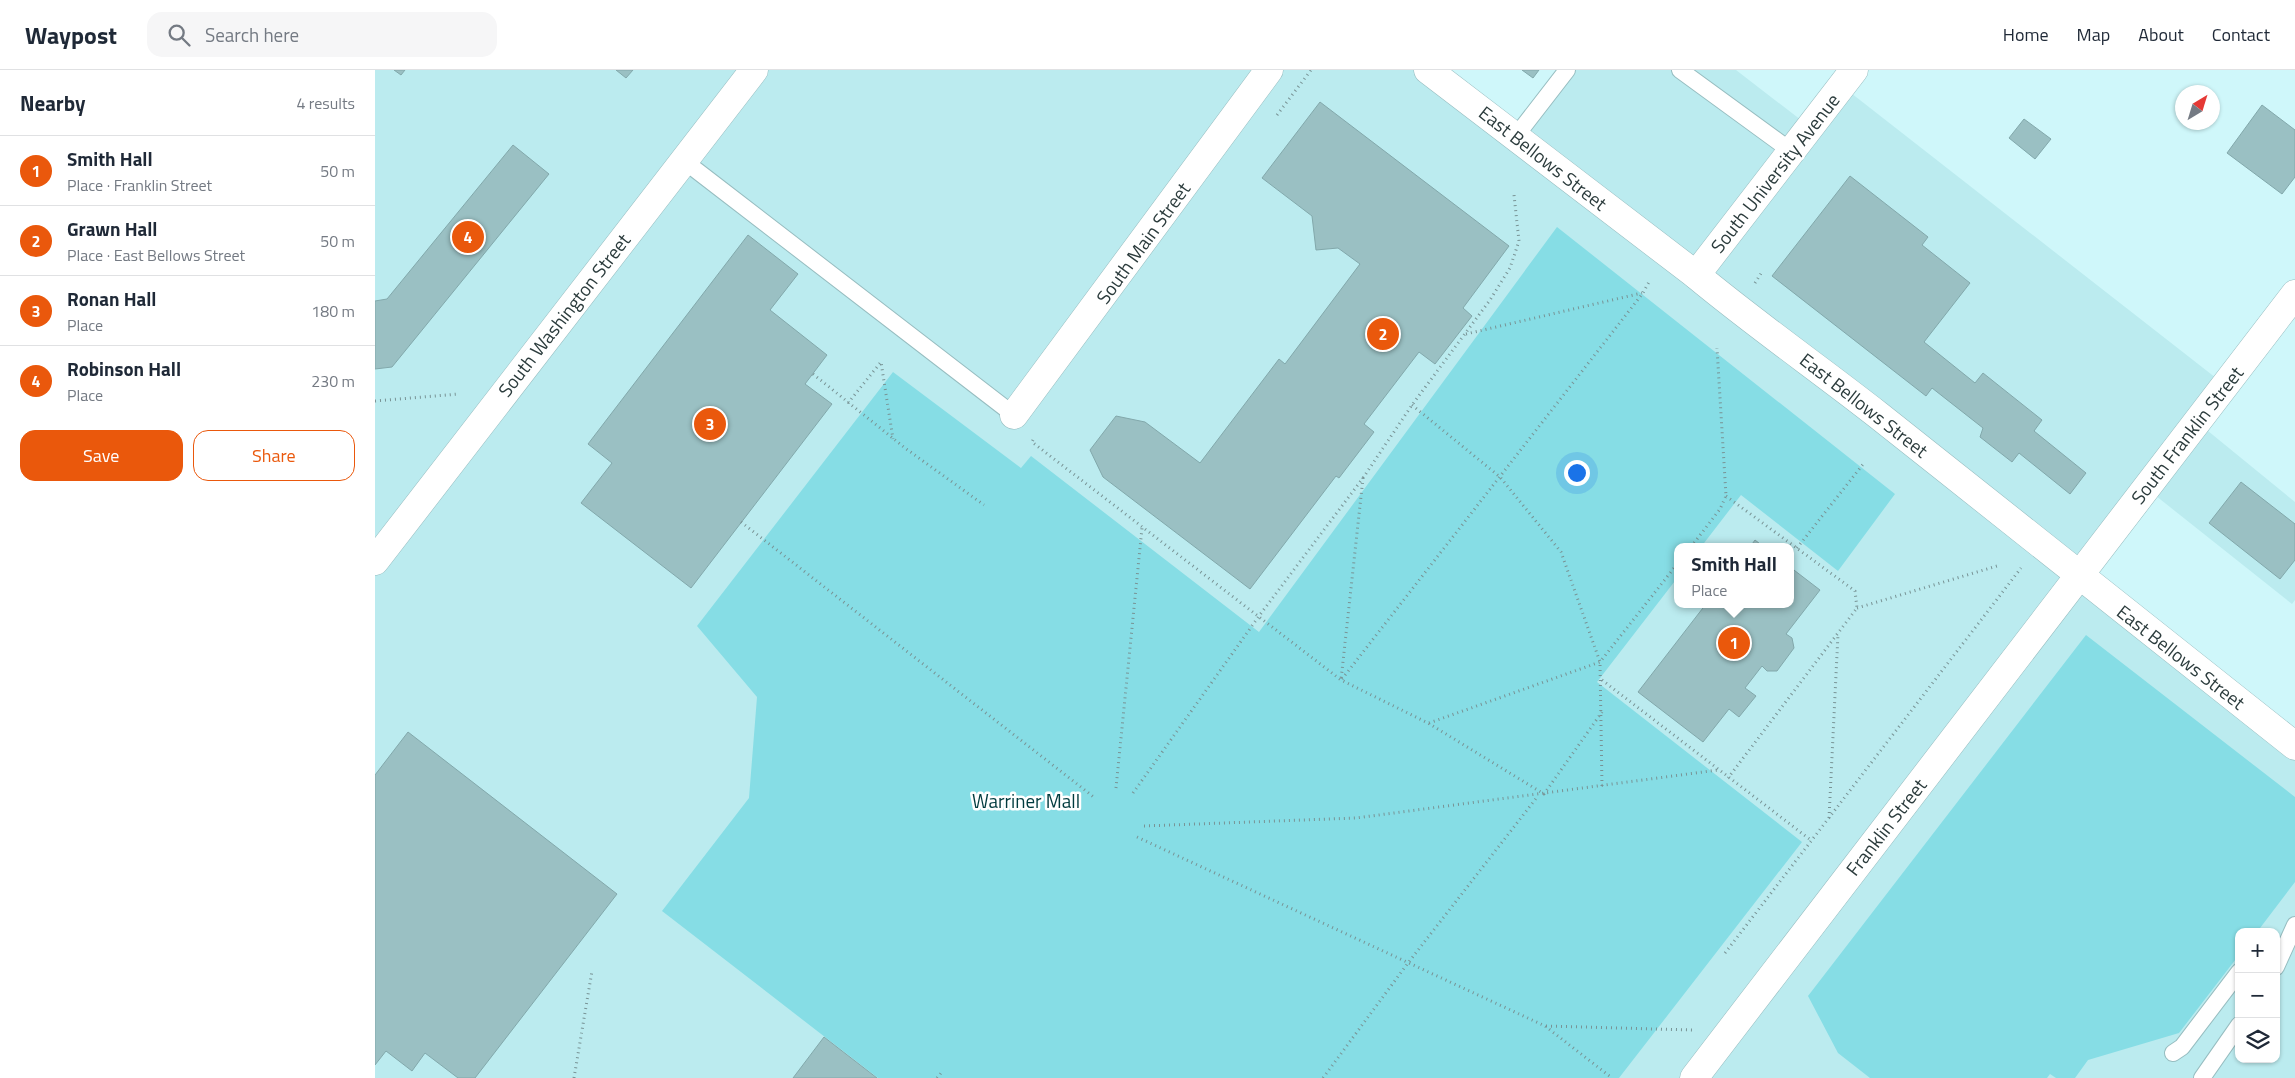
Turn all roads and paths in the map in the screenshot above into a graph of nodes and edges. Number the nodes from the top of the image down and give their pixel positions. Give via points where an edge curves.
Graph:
1 (754, 70) edge
2 (1269, 70) edge
3 (1428, 70) edge
4 (1567, 70) edge
5 (1680, 70) edge
6 (1854, 70) edge
7 (1516, 136) junction
8 (1791, 151) junction
9 (683, 160) junction
10 (1514, 195) dead end
11 (1696, 275) junction
12 (1650, 280) dead end
13 (1643, 293) junction
14 (2295, 294) edge
15 (1465, 334) junction
16 (1717, 348) dead end
17 (813, 374) dead end
18 (459, 394) dead end
19 (375, 401) edge
20 (848, 403) junction
21 (1412, 405) junction
22 (1014, 415) joint
23 (893, 439) junction
24 (1032, 442) dead end
25 (1865, 463) dead end
26 (1500, 477) junction
27 (1363, 478) junction
28 (1726, 496) junction
29 (984, 505) dead end
30 (741, 522) dead end
31 (1142, 528) junction
32 (1694, 543) edge
33 (1790, 543) edge
34 (1794, 546) edge
35 (1797, 548) junction
36 (375, 561) edge
37 (1997, 566) dead end
38 (2023, 566) dead end
39 (1674, 568) edge
40 (2078, 576) junction
41 (1857, 608) junction
42 (1259, 616) junction
43 (1838, 634) junction
44 (1601, 662) junction
45 (1601, 679) junction
46 (1341, 680) junction
47 (1602, 712) junction
48 (1428, 723) junction
49 (2295, 746) edge
50 (1719, 770) junction
51 (1728, 778) junction
52 (1603, 787) junction
53 (1116, 788) dead end
54 (1133, 793) dead end
55 (1544, 794) junction
56 (1538, 795) junction
57 (1095, 798) dead end
58 (1829, 818) junction
59 (1144, 826) dead end
60 (1137, 837) dead end
61 (1813, 841) junction
62 (2295, 924) edge
63 (2280, 934) edge
64 (1725, 954) dead end
65 (2280, 958) edge
66 (1408, 963) junction
67 (592, 971) dead end
68 (2238, 973) edge
69 (1545, 1026) junction
70 (1699, 1030) dead end
71 (2235, 1031) edge
72 (2173, 1053) dead end
73 (941, 1073) dead end
74 (2202, 1077) edge
75 (574, 1078) edge
76 (937, 1078) edge
77 (1323, 1078) edge
78 (1612, 1078) edge
79 (1694, 1078) edge

1 - 9 street, South Washington Street
2 - 22 street, South Main Street
3 - 7 street, East Bellows Street
4 - 7 lane
5 - 8 lane
6 - 8 street, South University Avenue
7 - 11 street, East Bellows Street
8 - 11 street, South University Avenue
9 - 22 lane
9 - 36 street, South Washington Street
10 - 15 path via 1519,241 1511,268
11 - 40 street, East Bellows Street via 2040,542
12 - 13 path
13 - 15 path
13 - 26 path
14 - 40 street, South Franklin Street
15 - 21 path
16 - 28 path
17 - 20 path
18 - 19 path
20 - 23 path
20 - 23 path via 881,362
21 - 26 path
21 - 27 path
23 - 29 path
24 - 31 path
25 - 35 path
26 - 44 path via 1561,552
26 - 46 path
27 - 42 path
27 - 46 path
28 - 32 path via 1720,510
28 - 33 path
30 - 57 path
31 - 42 path
31 - 53 path
34 - 35 path
35 - 41 path via 1855,591
37 - 41 path
38 - 58 path
39 - 44 path
40 - 49 street, East Bellows Street
40 - 79 street, Franklin Street
41 - 43 path
42 - 46 path
42 - 54 path
43 - 51 path
43 - 58 path
44 - 45 path
44 - 48 path
45 - 47 path
45 - 50 path
46 - 48 path
47 - 52 path
47 - 55 path
48 - 55 path
50 - 51 path
50 - 52 path
51 - 61 path
52 - 55 path
55 - 56 path
56 - 59 path via 1356,818
56 - 66 path
58 - 61 path
60 - 66 path
61 - 64 path
62 - 63 lane
62 - 65 lane
66 - 69 path
66 - 77 path
67 - 75 path
68 - 72 lane via 2182,1047
69 - 70 path
69 - 78 path
71 - 74 lane
73 - 76 path

